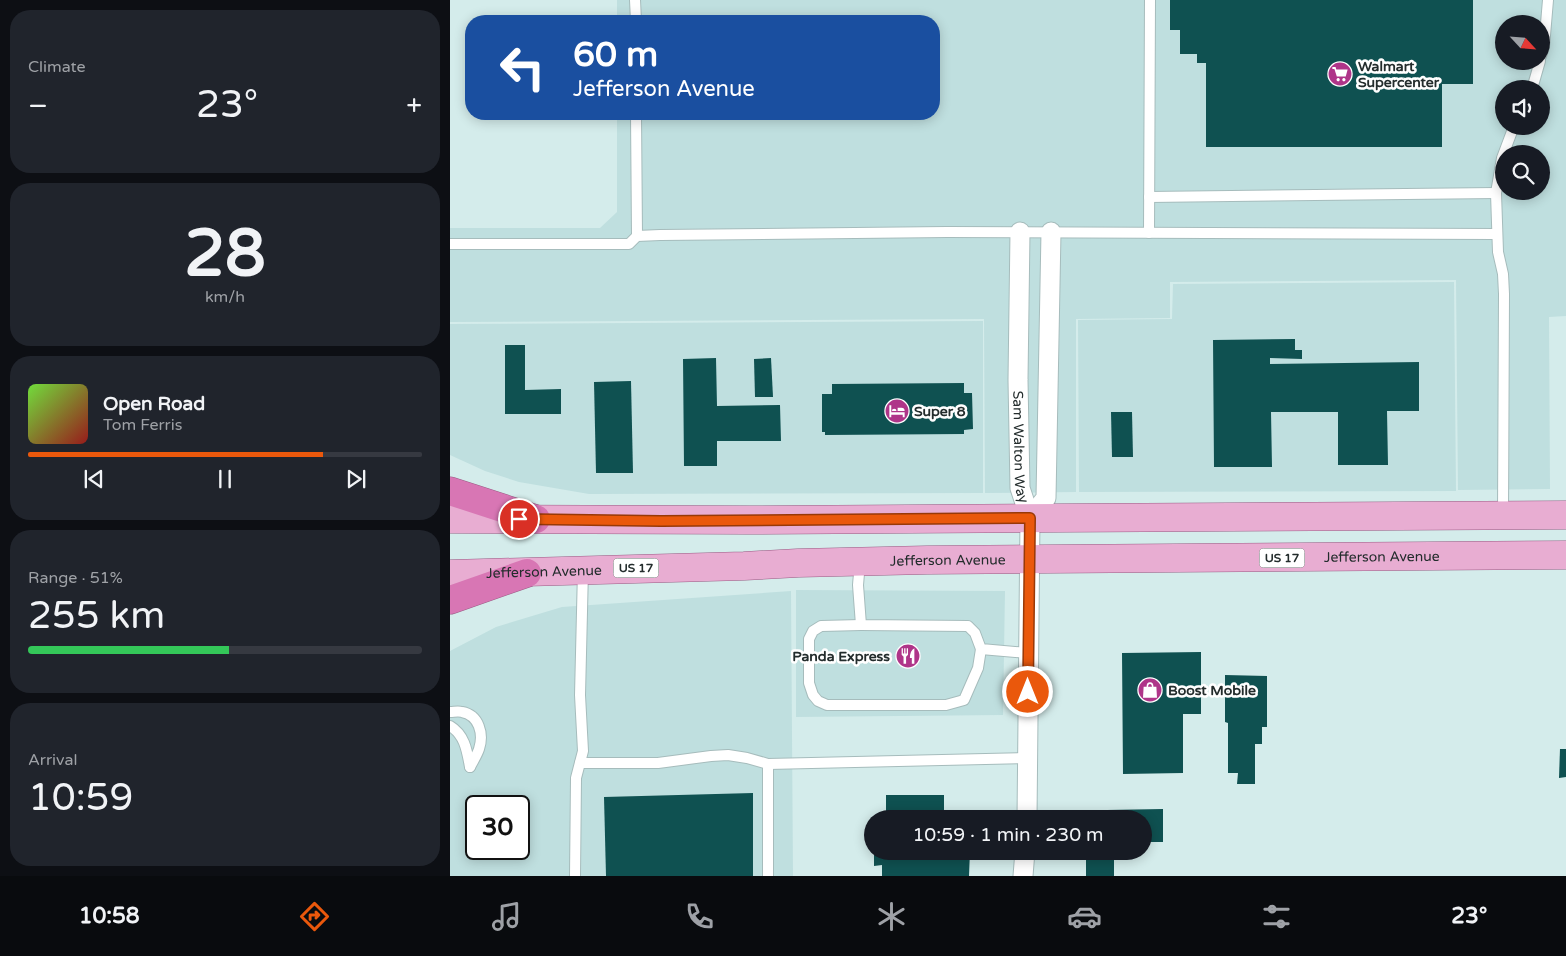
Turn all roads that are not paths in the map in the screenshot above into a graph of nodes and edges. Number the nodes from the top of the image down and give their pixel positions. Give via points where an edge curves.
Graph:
1 (636, 0) edge
2 (1150, 0) edge
3 (1548, 0) edge
4 (636, 15) edge
5 (1547, 15) edge
6 (636, 120) edge
7 (1495, 193) edge
8 (1149, 197) junction
9 (1496, 200) edge
10 (1020, 232) junction
11 (1051, 232) junction
12 (1149, 233) junction
13 (1497, 234) junction
14 (637, 236) junction
15 (450, 244) edge
16 (450, 491) edge
17 (1566, 514) edge
18 (1503, 515) junction
19 (1030, 518) junction
20 (450, 519) edge
21 (536, 519) junction
22 (1566, 555) edge
23 (1029, 560) junction
24 (860, 561) junction
25 (583, 569) junction
26 (527, 573) junction
27 (450, 574) edge
28 (450, 600) edge
29 (861, 625) junction
30 (981, 649) junction
31 (1028, 653) junction
32 (450, 712) edge
33 (450, 726) edge
34 (1027, 758) junction
35 (580, 763) junction
36 (768, 764) junction
37 (1027, 810) edge
38 (1024, 860) edge
39 (575, 876) edge
40 (768, 876) edge
41 (1023, 876) edge

1 - 4 lane
2 - 8 lane
3 - 5 lane
6 - 14 lane
7 - 8 lane
8 - 12 lane
9 - 13 lane
10 - 11 lane
10 - 14 lane
10 - 19 street, Sam Walton Way via 1020,488
11 - 12 lane
11 - 19 street, Sam Walton Way via 1046,498
12 - 13 lane
13 - 18 lane via 1504,294
14 - 15 lane via 629,244
16 - 21 highway
17 - 18 main road
18 - 19 main road
19 - 21 main road
19 - 23 street
20 - 21 main road
22 - 23 main road, Jefferson Avenue / US 17
23 - 24 main road, Jefferson Avenue / US 17
23 - 31 street
24 - 25 main road, Jefferson Avenue / US 17
24 - 29 lane
25 - 26 main road, Jefferson Avenue / US 17
25 - 35 lane via 580,694 583,751
26 - 27 main road, Jefferson Avenue / US 17
26 - 28 highway
29 - 30 lane via 968,626 975,633
29 - 30 lane via 821,626 809,638 809,683 818,701 827,705 946,705 964,700 978,668
30 - 31 lane
31 - 34 street
32 - 33 lane via 474,717 479,726 479,749 470,767 466,745
34 - 36 lane
34 - 37 street
35 - 36 lane via 658,763 728,755
35 - 39 lane via 576,778
36 - 40 lane
38 - 41 street

